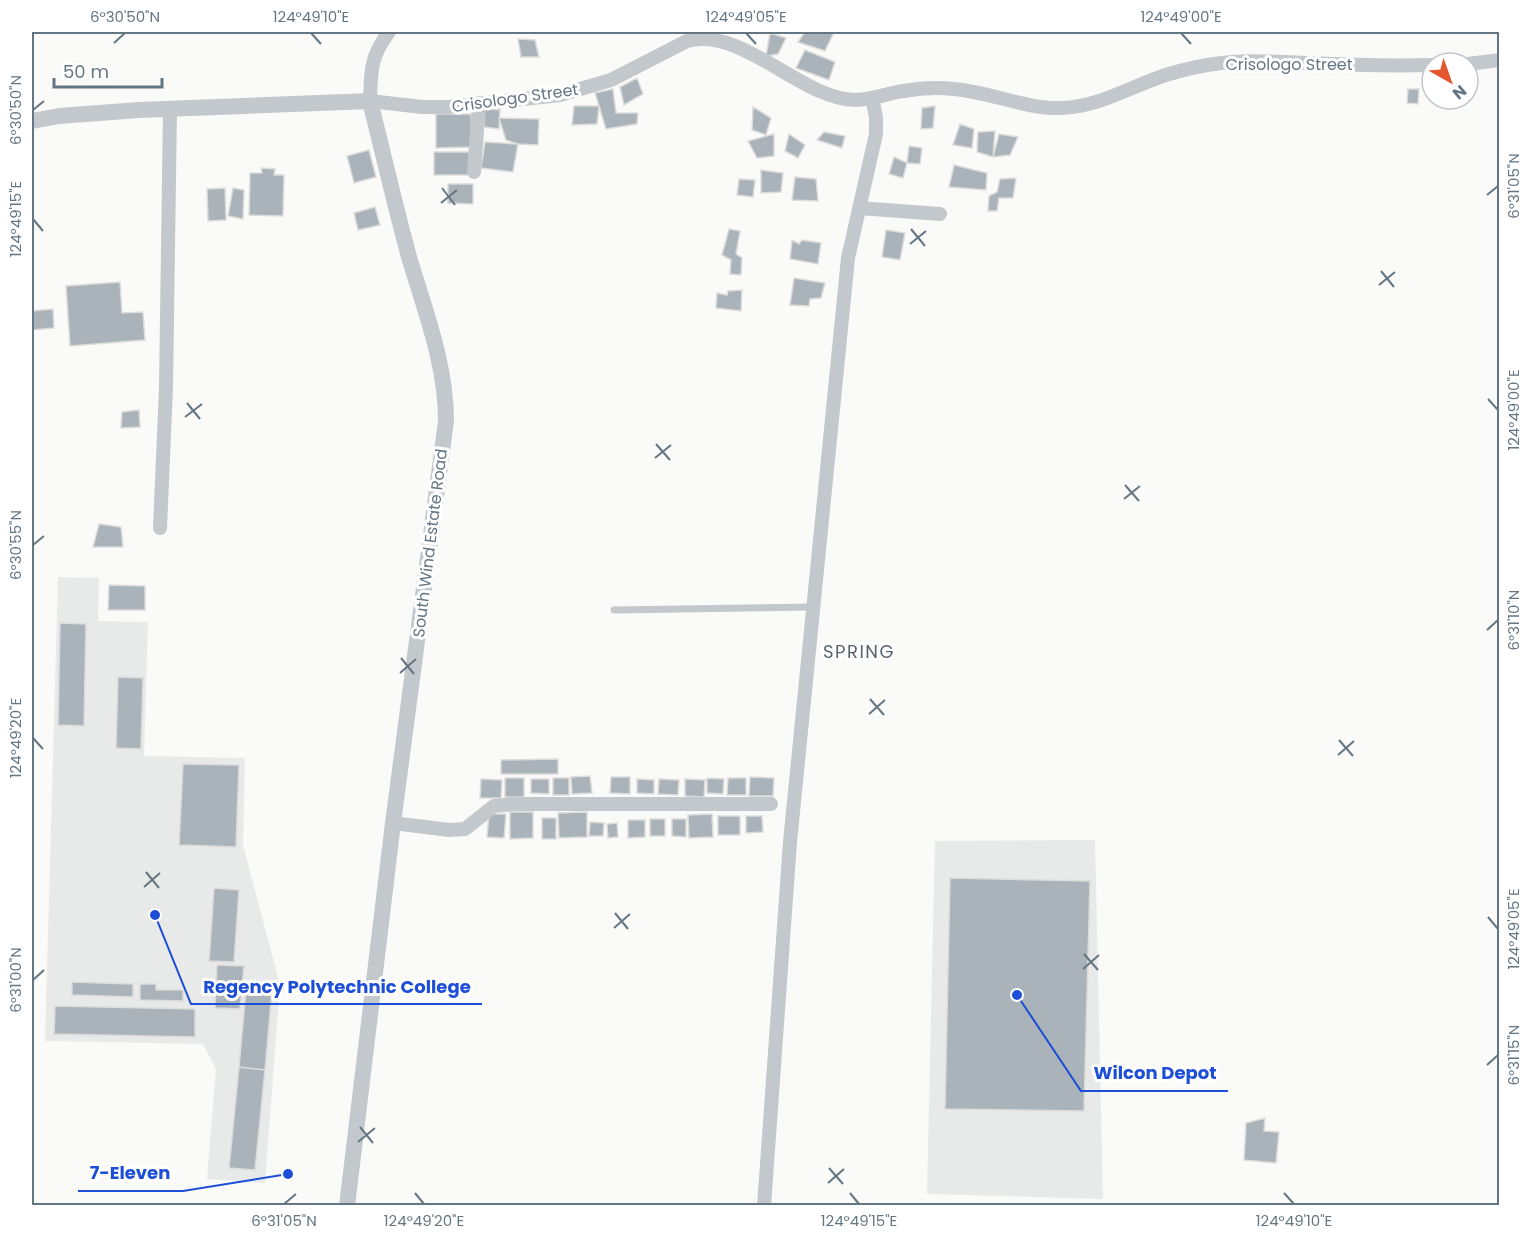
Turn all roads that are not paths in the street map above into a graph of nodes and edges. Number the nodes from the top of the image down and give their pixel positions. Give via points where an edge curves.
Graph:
1 (388, 32) edge
2 (1500, 60) edge
3 (1480, 62) edge
4 (1420, 65) edge
5 (872, 98) junction
6 (370, 101) junction
7 (479, 103) junction
8 (170, 109) junction
9 (32, 121) edge
10 (474, 172) dead end
11 (859, 208) junction
12 (940, 214) dead end
13 (160, 528) dead end
14 (814, 607) junction
15 (614, 610) dead end
16 (771, 804) dead end
17 (393, 823) junction
18 (347, 1206) edge
19 (764, 1206) edge

1 - 6 street via 371,65
2 - 3 street
4 - 5 street, Crisologo Street via 1215,64 1169,74 1088,104 1061,108 953,88 904,91
5 - 7 street, Crisologo Street via 831,96 764,60 726,44 696,38 588,88 560,95
5 - 11 street via 876,134
6 - 7 street, Crisologo Street via 422,107
6 - 8 street, Crisologo Street
6 - 17 street, South Wind Estate Road via 438,352 446,397
7 - 10 street
8 - 9 street, Crisologo Street
8 - 13 street
11 - 12 street
11 - 14 street via 848,258
14 - 15 lane
14 - 19 street via 790,842
16 - 17 street via 514,804 494,806 465,829
17 - 18 street, South Wind Estate Road

